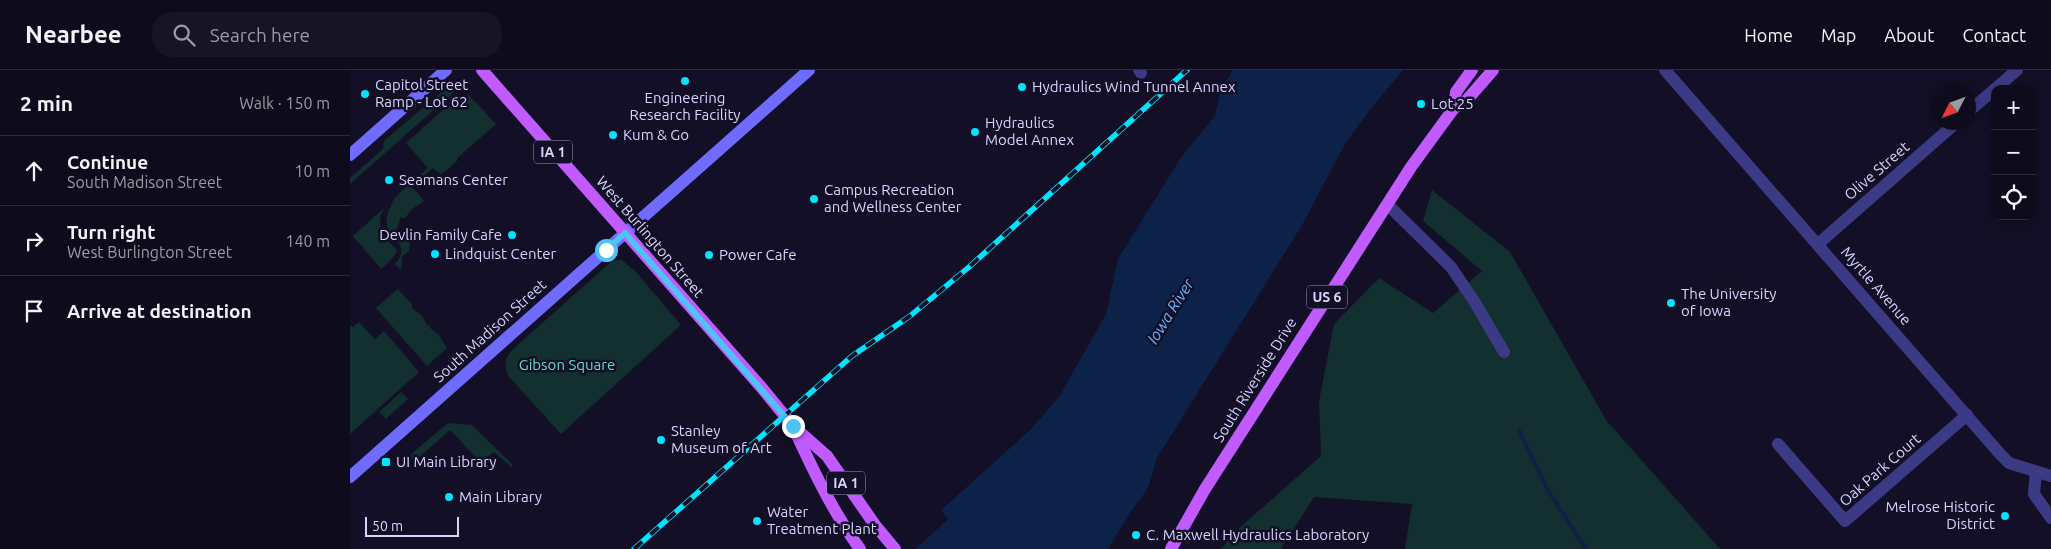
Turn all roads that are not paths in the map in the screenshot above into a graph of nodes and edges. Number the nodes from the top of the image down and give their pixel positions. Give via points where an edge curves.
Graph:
1 (446, 70) edge
2 (482, 70) edge
3 (809, 70) edge
4 (1472, 70) edge
5 (1493, 70) edge
6 (1665, 70) edge
7 (2017, 70) edge
8 (2000, 85) edge
9 (1991, 92) edge
10 (1976, 105) edge
11 (1454, 108) junction
12 (1948, 130) edge
13 (350, 155) edge
14 (1388, 205) junction
15 (625, 233) junction
16 (1818, 244) junction
17 (1504, 352) dead end
18 (1967, 415) junction
19 (793, 426) junction
20 (1778, 444) dead end
21 (2036, 472) junction
22 (2051, 476) edge
23 (350, 477) edge
24 (2051, 518) edge
25 (894, 548) edge
26 (860, 549) edge
27 (1171, 549) edge

1 - 13 street
2 - 15 main road, West Burlington Street / IA 1
3 - 15 street, South Madison Street
4 - 11 main road, South Riverside Drive / US 6 via 1456,92
5 - 11 main road, South Riverside Drive / US 6 via 1466,101
6 - 16 street, Myrtle Avenue
7 - 8 street
9 - 10 street
11 - 14 main road, South Riverside Drive / US 6
12 - 16 street, Olive Street
14 - 17 street via 1451,267
14 - 27 main road, South Riverside Drive / US 6 via 1209,482
15 - 19 main road, West Burlington Street / IA 1
15 - 23 street, South Madison Street
16 - 18 street, Myrtle Avenue
18 - 20 street, Oak Park Court via 1846,521
18 - 21 street, Myrtle Avenue via 2009,462
19 - 25 main road, West Burlington Street / IA 1 via 827,456
19 - 26 main road, West Burlington Street / IA 1 via 825,495
21 - 22 street, Myrtle Avenue
21 - 24 street via 2034,494

